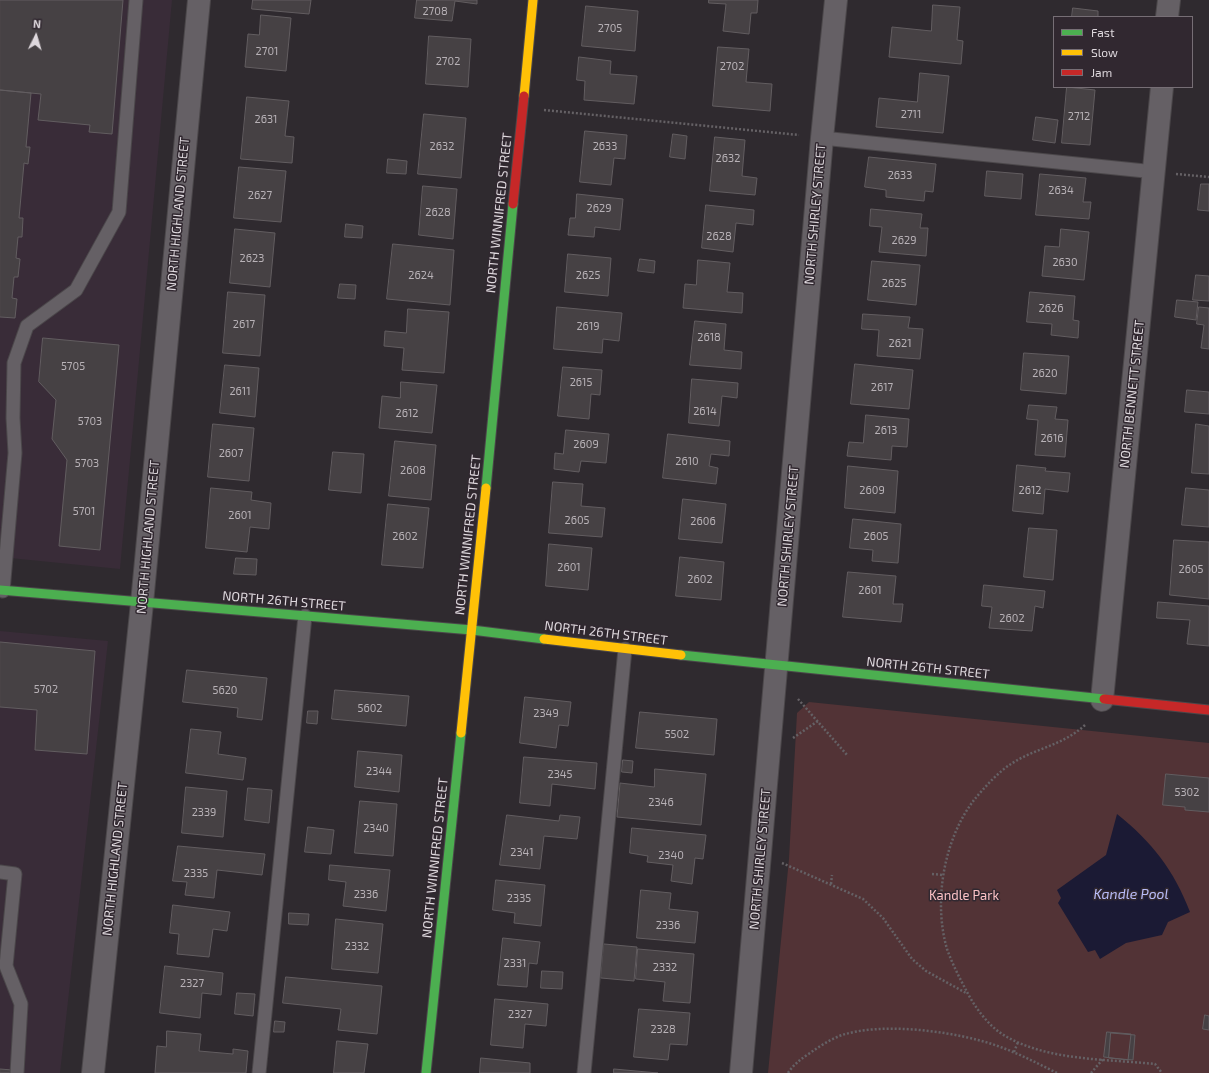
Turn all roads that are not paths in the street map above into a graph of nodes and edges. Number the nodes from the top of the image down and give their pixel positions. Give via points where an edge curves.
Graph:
1 (136, 0) edge
2 (199, 0) edge
3 (533, 0) edge
4 (836, 0) edge
5 (1169, 0) edge
6 (1167, 16) edge
7 (1162, 88) edge
8 (822, 138) junction
9 (1155, 172) junction
10 (1, 590) edge
11 (142, 603) junction
12 (305, 616) junction
13 (472, 630) junction
14 (624, 649) junction
15 (777, 665) junction
16 (1102, 700) junction
17 (1209, 710) edge
18 (0, 872) edge
19 (17, 1073) edge
20 (93, 1073) edge
21 (259, 1073) edge
22 (426, 1073) edge
23 (584, 1073) edge
24 (741, 1073) edge

1 - 10 lane via 119,212 76,290 27,326 14,363 15,453
2 - 11 street, NORTH HIGHLAND STREET
3 - 13 street, NORTH WINNIFRED STREET
4 - 8 street, NORTH SHIRLEY STREET
5 - 6 street
7 - 9 street, NORTH BENNETT STREET
8 - 9 lane
8 - 15 street, NORTH SHIRLEY STREET
9 - 16 street, NORTH BENNETT STREET
10 - 11 street, NORTH 26TH STREET
11 - 12 street, NORTH 26TH STREET
11 - 20 street, NORTH HIGHLAND STREET
12 - 13 street, NORTH 26TH STREET
12 - 21 lane
13 - 14 street, NORTH 26TH STREET
13 - 22 street, NORTH WINNIFRED STREET
14 - 15 street, NORTH 26TH STREET
14 - 23 lane
15 - 16 street, NORTH 26TH STREET
15 - 24 street, NORTH SHIRLEY STREET
16 - 17 street, NORTH 26TH STREET
18 - 19 lane via 16,874 6,966 21,1004

